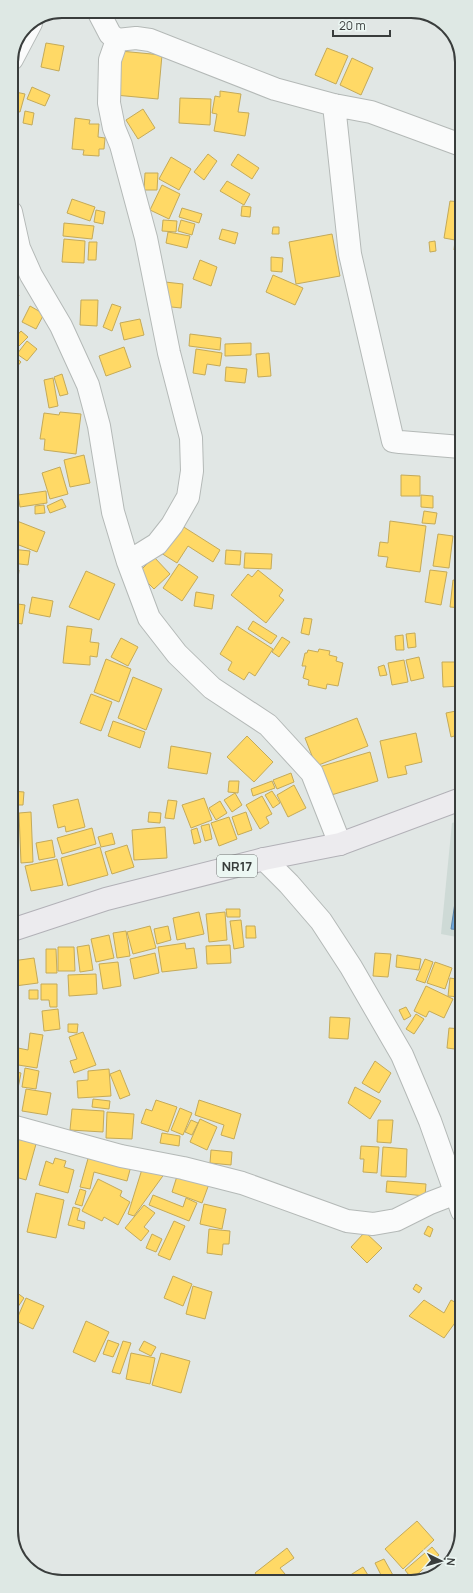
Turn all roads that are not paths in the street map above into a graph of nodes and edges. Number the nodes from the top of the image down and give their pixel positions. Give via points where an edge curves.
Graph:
1 (102, 18) edge
2 (117, 40) junction
3 (334, 105) junction
4 (455, 143) edge
5 (18, 244) edge
6 (455, 447) edge
7 (128, 562) junction
8 (455, 803) edge
9 (340, 844) junction
10 (264, 860) junction
11 (18, 928) edge
12 (18, 1128) edge
13 (455, 1182) edge
14 (455, 1188) edge

1 - 2 street via 110,34
2 - 3 street via 150,40 275,89
2 - 7 street via 110,60 109,104 146,238 172,366 191,438 192,471 188,497 172,525 157,544
3 - 4 street via 371,112
3 - 6 street via 350,254 394,440
5 - 7 street via 31,275 61,326 88,385 99,426 113,512
7 - 9 street via 149,618 177,654 212,688 268,725 312,773
8 - 9 main road, NR17
9 - 10 main road, NR17
10 - 11 main road, NR17 via 106,899
10 - 13 street via 321,921 351,966 402,1055
12 - 14 street via 121,1156 242,1183 346,1221 373,1224 396,1220

